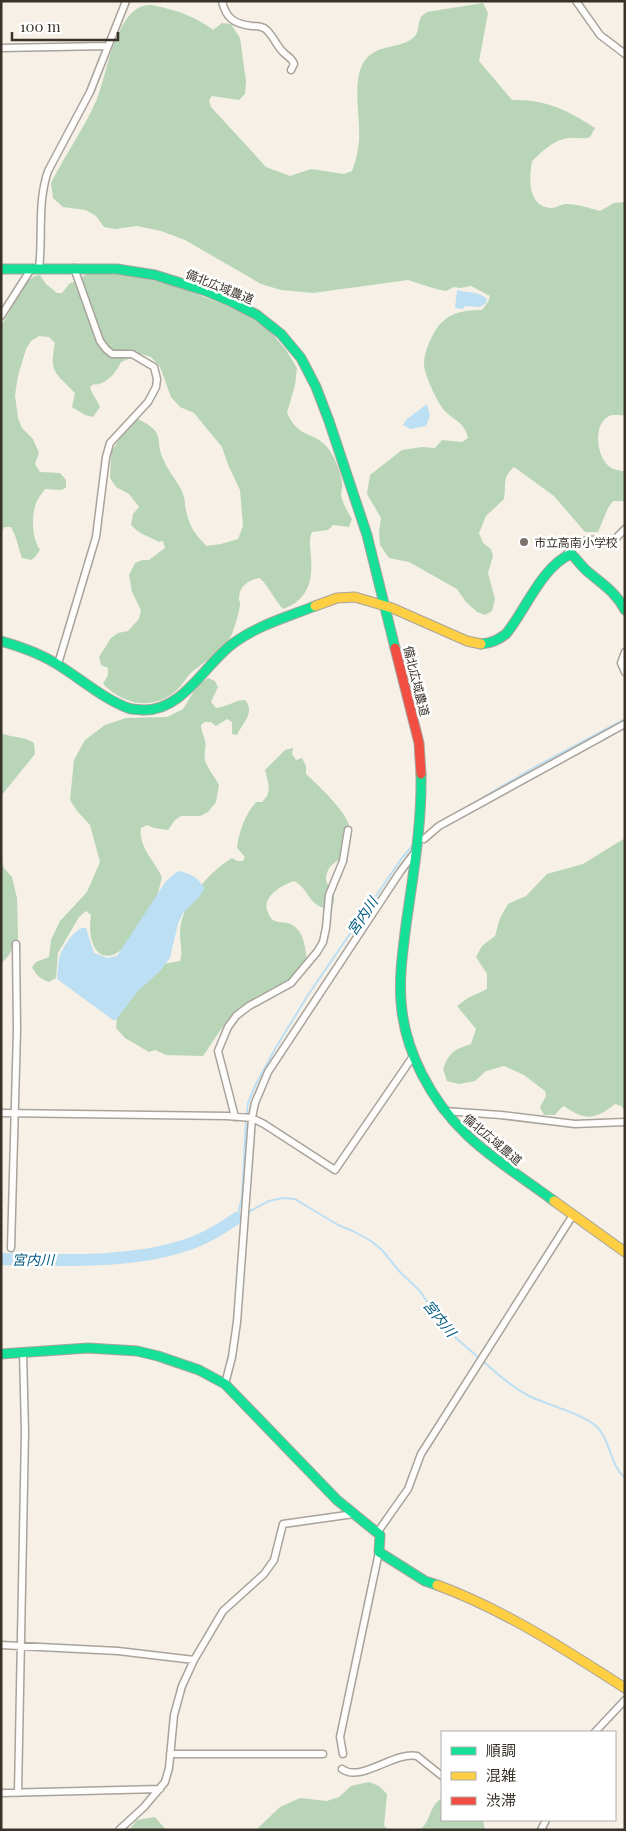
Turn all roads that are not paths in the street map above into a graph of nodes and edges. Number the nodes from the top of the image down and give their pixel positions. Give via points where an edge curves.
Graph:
1 (126, 1) edge
2 (222, 1) edge
3 (576, 1) edge
4 (108, 46) junction
5 (1, 48) edge
6 (625, 54) edge
7 (291, 70) dead end
8 (74, 268) junction
9 (1, 269) edge
10 (35, 269) junction
11 (1, 316) edge
12 (625, 530) edge
13 (566, 556) junction
14 (386, 607) junction
15 (625, 610) edge
16 (1, 641) edge
17 (625, 652) edge
18 (58, 664) junction
19 (625, 672) edge
20 (625, 724) edge
21 (348, 830) dead end
22 (419, 845) junction
23 (16, 944) dead end
24 (414, 1055) junction
25 (444, 1111) junction
26 (1, 1113) edge
27 (15, 1113) junction
28 (235, 1117) junction
29 (252, 1118) junction
30 (625, 1122) edge
31 (573, 1215) junction
32 (12, 1248) dead end
33 (625, 1252) edge
34 (23, 1352) junction
35 (1, 1354) edge
36 (225, 1384) junction
37 (354, 1514) junction
38 (377, 1533) junction
39 (380, 1552) junction
40 (1, 1645) edge
41 (21, 1646) junction
42 (194, 1660) junction
43 (625, 1688) edge
44 (625, 1700) edge
45 (596, 1731) edge
46 (170, 1754) junction
47 (322, 1754) dead end
48 (343, 1754) dead end
49 (342, 1769) dead end
50 (441, 1775) edge
51 (160, 1789) junction
52 (18, 1793) junction
53 (1, 1794) edge
54 (119, 1830) edge

1 - 4 street
2 - 7 street via 233,21 265,29 282,51 292,58
3 - 6 street via 600,34
4 - 5 street
4 - 10 street via 90,92 48,172 41,207 41,251
8 - 10 street, 備北広域農道
8 - 14 street, 備北広域農道 via 135,271 206,291 257,315 281,334 301,358 316,387 367,535
8 - 18 street via 100,341 112,354 132,354 145,361 154,367 157,379 148,402 110,443 96,537
9 - 10 street, 備北広域農道
10 - 11 street
12 - 13 street via 615,539 578,543
13 - 14 street via 531,596 509,633 489,644 467,641
13 - 15 street via 574,556 579,565 606,584
14 - 18 street via 354,597 337,598 255,630 233,643 180,697 152,710 130,708 115,702
14 - 22 street, 備北広域農道 via 419,743 422,780
16 - 18 street via 27,648
17 - 19 street via 621,663
20 - 22 street via 439,826
21 - 28 street via 343,861 329,895 323,942 291,983 236,1016 218,1051
22 - 24 street, 備北広域農道 via 401,969 401,1003
22 - 29 street via 276,1059 260,1089
23 - 27 street
24 - 25 street, 備北広域農道
24 - 29 street via 336,1170
25 - 30 street via 575,1124
25 - 31 street, 備北広域農道 via 478,1147
26 - 27 street
27 - 28 street
27 - 32 street
28 - 29 street
29 - 36 street via 237,1322
31 - 33 street, 備北広域農道
31 - 38 street via 421,1454 408,1489
34 - 35 street
34 - 36 street via 88,1348 137,1352 199,1370
34 - 41 street via 25,1432
36 - 37 street via 336,1500
37 - 38 street
37 - 42 street via 283,1524 274,1560 264,1574 224,1611
38 - 39 street via 380,1535
39 - 43 street via 425,1581 466,1596 534,1630
39 - 48 street via 340,1738
40 - 41 street
41 - 42 street via 118,1651
41 - 52 street
42 - 46 street via 174,1714
44 - 45 street
46 - 47 street
46 - 51 street via 168,1775
49 - 50 street via 347,1772 367,1770 412,1755
51 - 52 street
51 - 54 street
52 - 53 street

